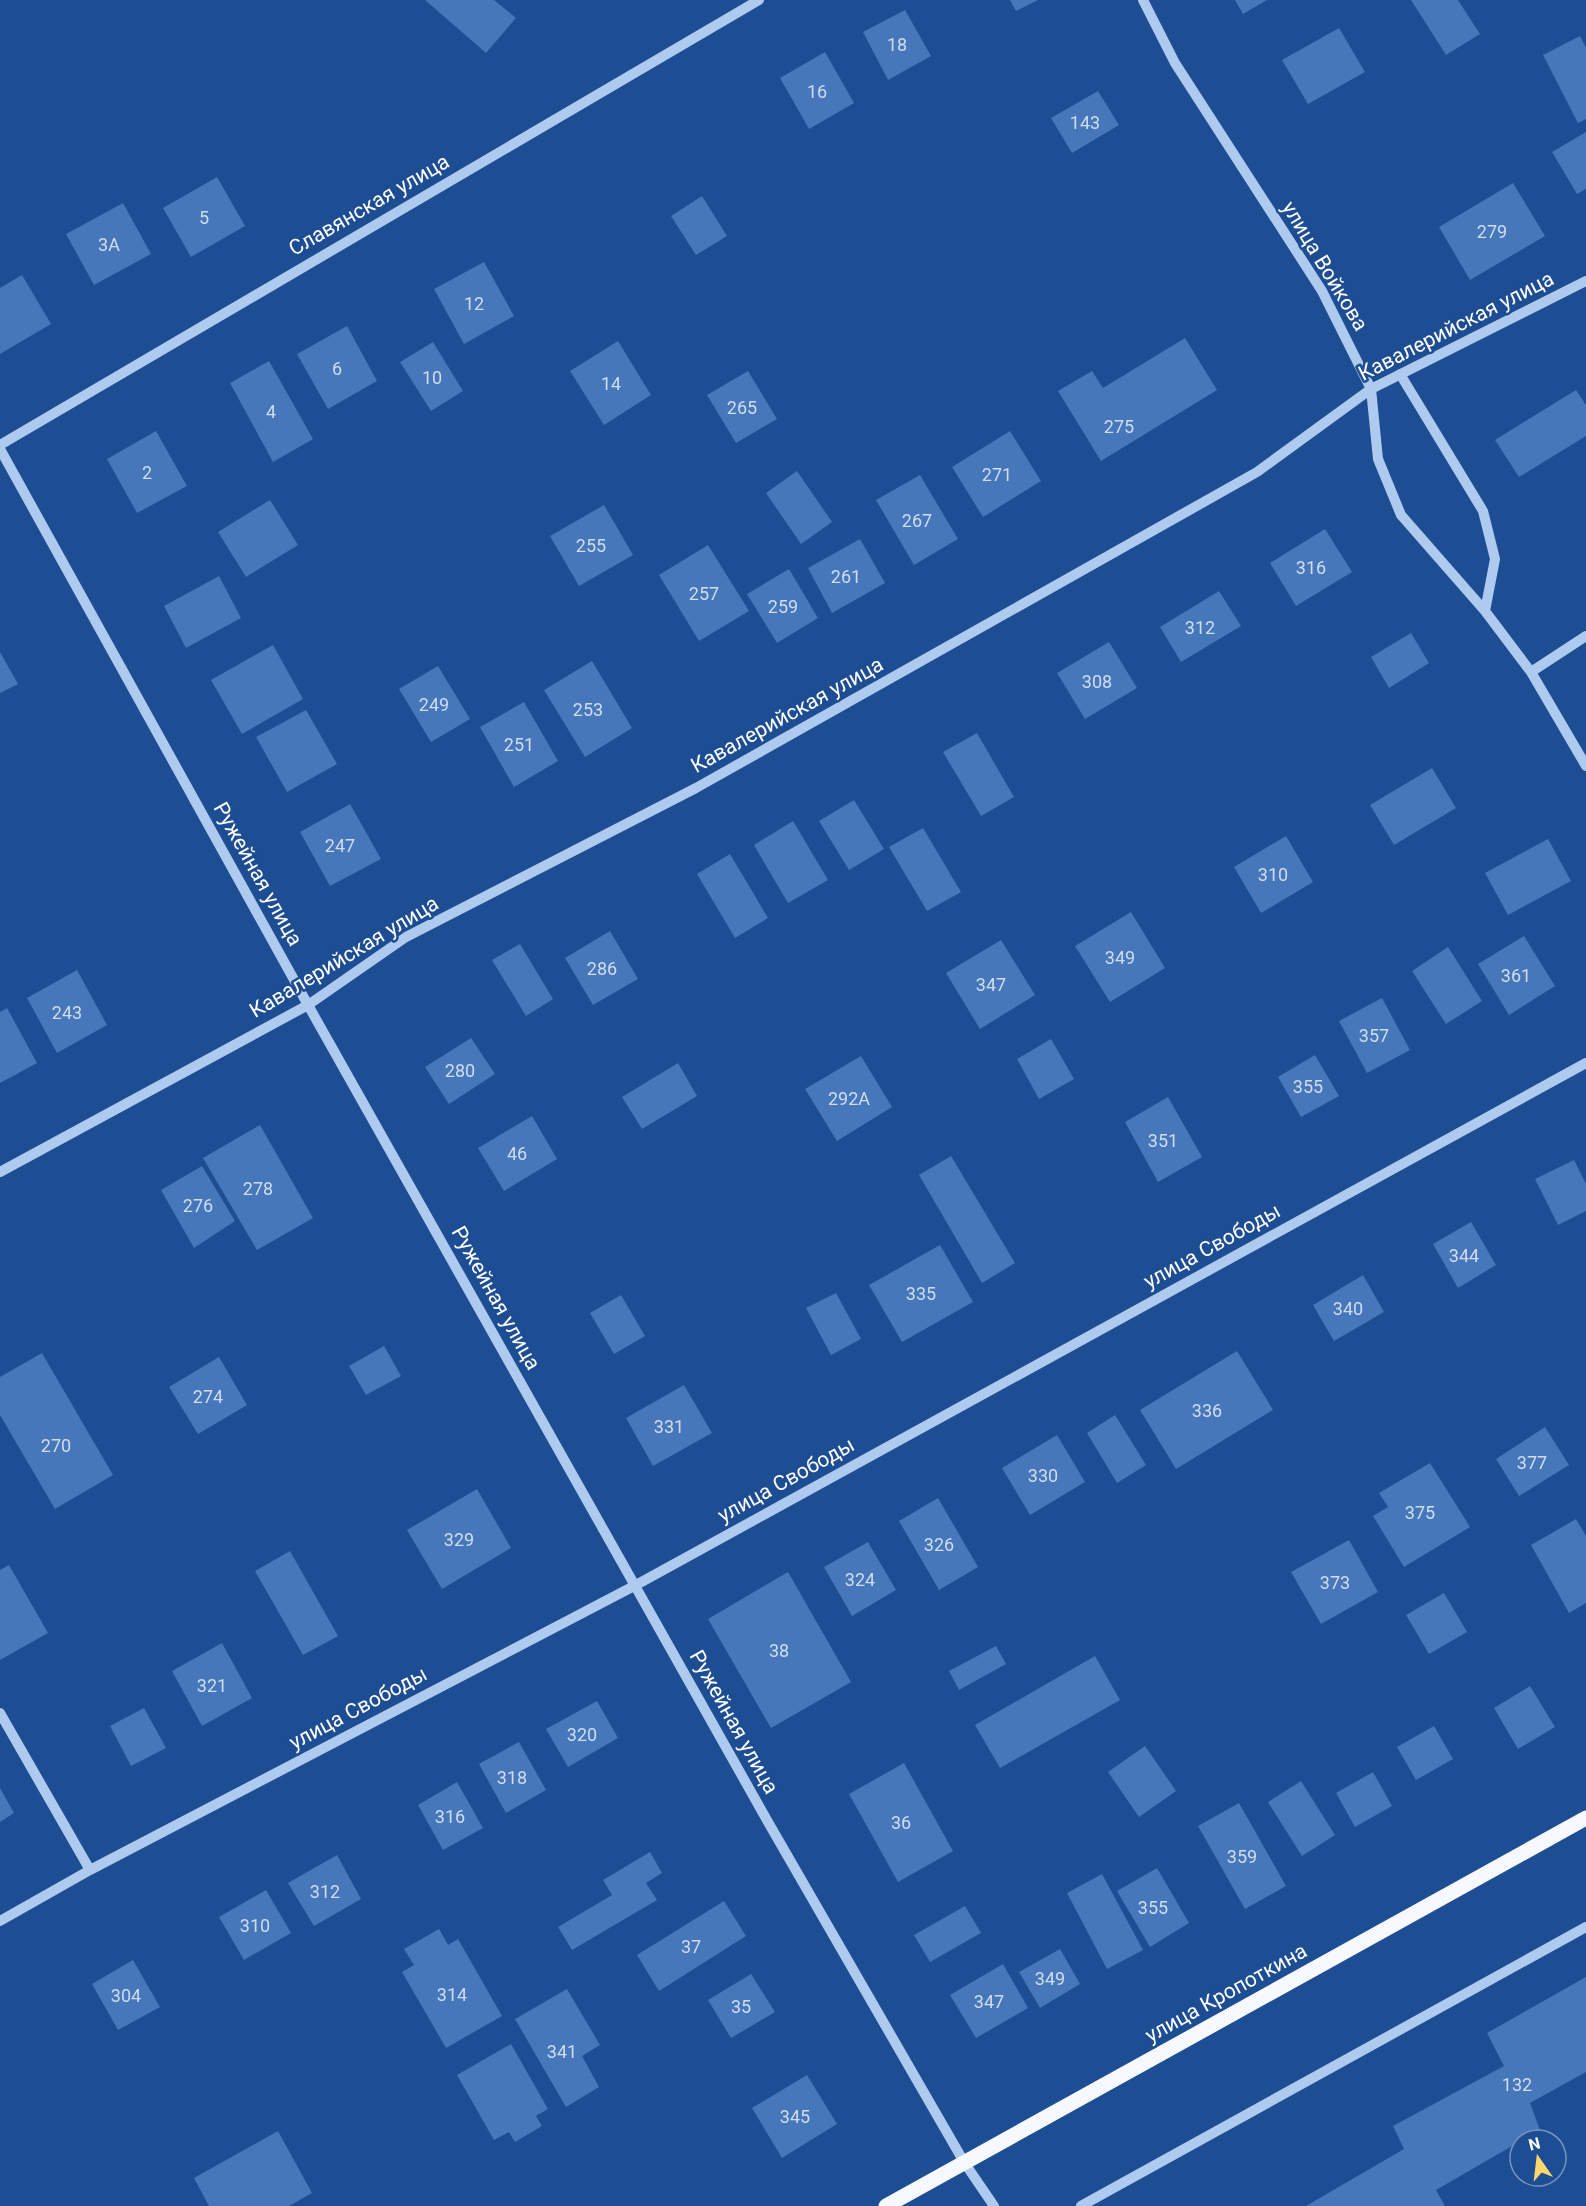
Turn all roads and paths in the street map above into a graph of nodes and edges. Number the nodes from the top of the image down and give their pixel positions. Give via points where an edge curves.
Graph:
1 (759, 0) edge
2 (1143, 0) edge
3 (1586, 281) edge
4 (1400, 374) junction
5 (1371, 389) junction
6 (0, 447) edge
7 (1485, 611) junction
8 (1586, 636) edge
9 (1531, 672) junction
10 (1586, 766) edge
11 (308, 1005) junction
12 (1586, 1063) edge
13 (0, 1172) edge
14 (636, 1585) junction
15 (0, 1713) edge
16 (1586, 1818) edge
17 (90, 1869) junction
18 (0, 1921) edge
19 (1586, 1926) edge
20 (964, 2162) junction
21 (886, 2206) edge
22 (994, 2206) edge
23 (1082, 2206) edge

1 - 6 street, Славянская улица
2 - 5 street, улица Войкова via 1175,63 1322,291
3 - 4 street, Кавалерийская улица
4 - 5 street, Кавалерийская улица
4 - 7 street via 1484,512 1495,559
5 - 7 street, улица Войкова via 1378,459 1401,515
5 - 11 street, Кавалерийская улица via 1257,472 707,782 406,937
6 - 11 street, Ружейная улица
7 - 9 street, улица Войкова
8 - 9 street
9 - 10 street, улица Войкова
11 - 13 street, Кавалерийская улица
11 - 14 street, Ружейная улица
12 - 14 street, улица Свободы
14 - 17 street, улица Свободы
14 - 20 street, Ружейная улица
15 - 17 street
16 - 20 main road, улица Кропоткина
17 - 18 street, улица Свободы
19 - 23 street
20 - 21 main road, улица Кропоткина
20 - 22 street, Ружейная улица

